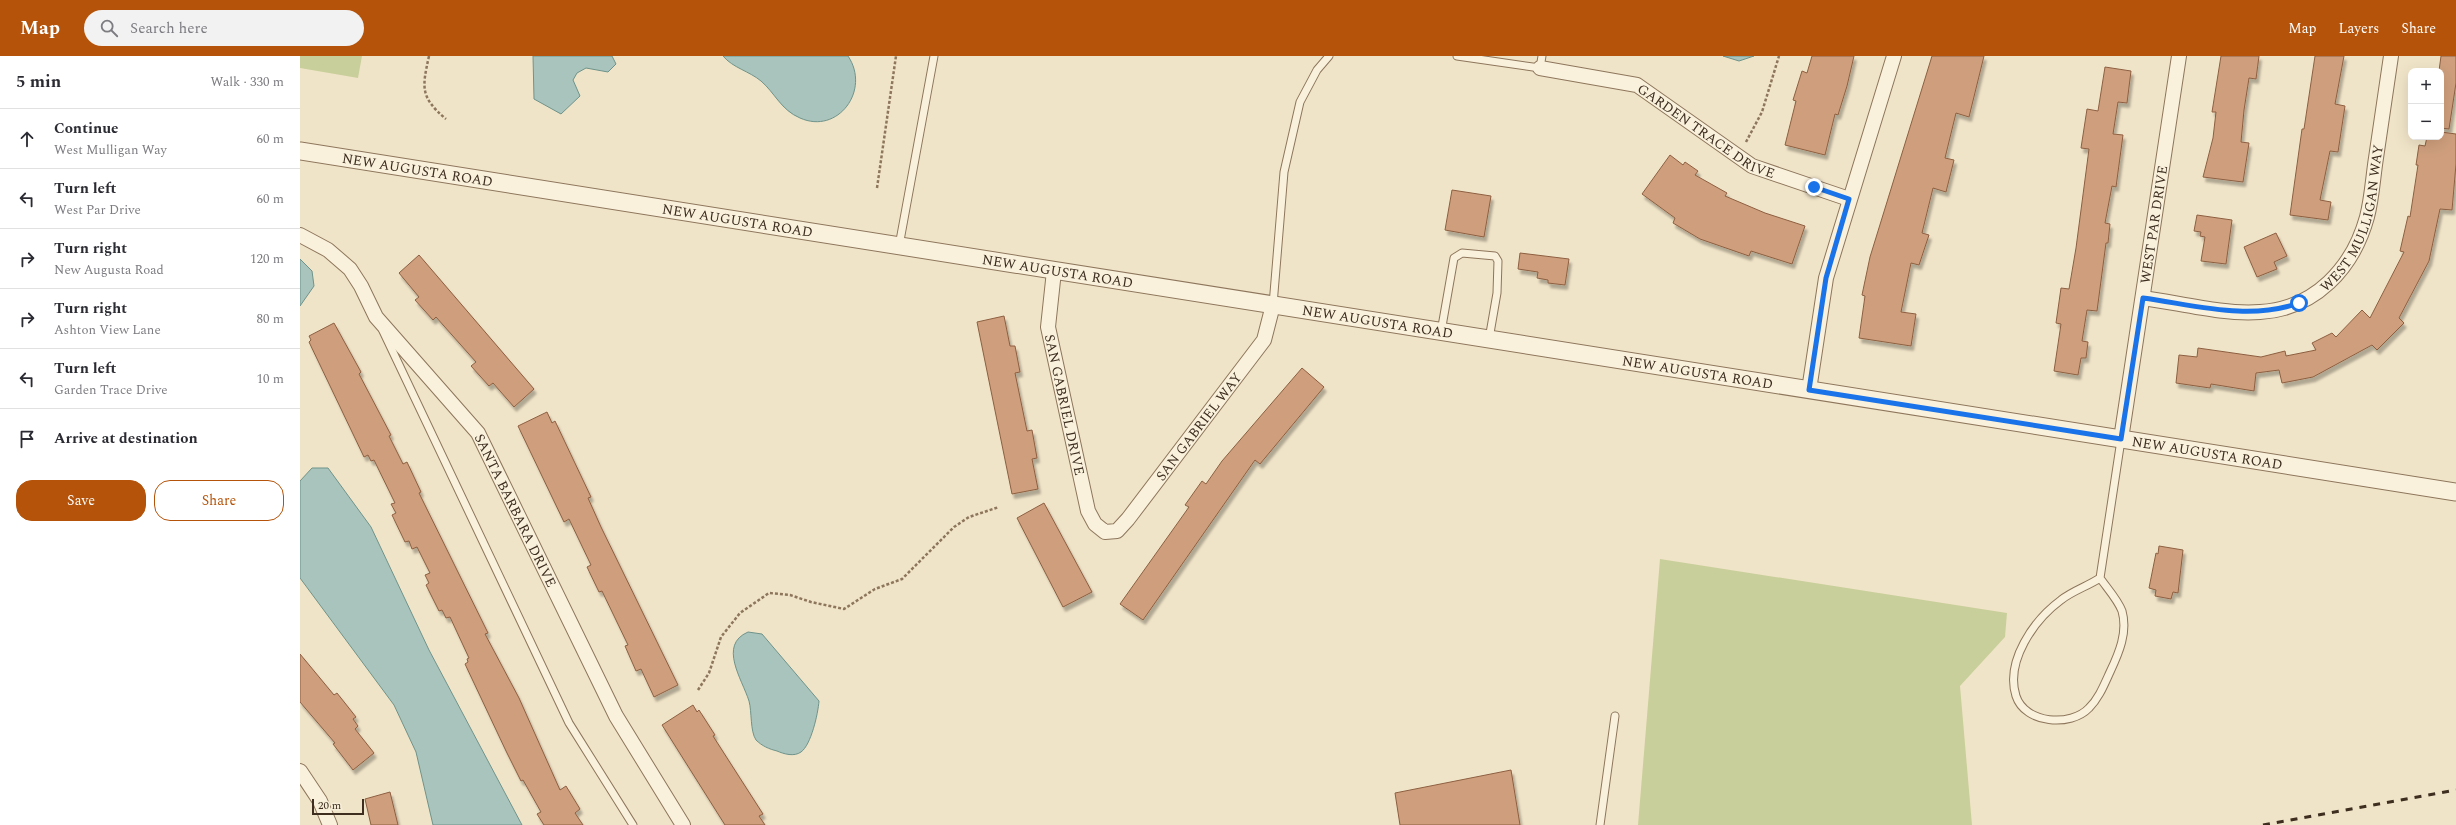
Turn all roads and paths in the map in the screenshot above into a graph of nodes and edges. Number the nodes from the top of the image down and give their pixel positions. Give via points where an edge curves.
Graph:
1 (429, 56) edge
2 (896, 56) edge
3 (934, 56) edge
4 (1329, 56) edge
5 (1457, 56) edge
6 (1779, 56) edge
7 (1894, 56) edge
8 (2179, 56) edge
9 (2391, 56) edge
10 (1541, 62) edge
11 (446, 119) dead end
12 (1746, 142) dead end
13 (300, 151) edge
14 (877, 188) dead end
15 (1849, 199) junction
16 (300, 235) edge
17 (899, 246) junction
18 (1054, 271) junction
19 (2143, 298) junction
20 (1273, 305) junction
21 (376, 317) junction
22 (1441, 332) junction
23 (1489, 340) junction
24 (1809, 390) junction
25 (2121, 439) junction
26 (2456, 492) edge
27 (999, 507) dead end
28 (1105, 532) joint
29 (2100, 578) junction
30 (698, 690) dead end
31 (1615, 716) dead end
32 (300, 771) edge
33 (330, 825) edge
34 (633, 825) edge
35 (683, 825) edge
36 (1600, 825) edge

1 - 11 path via 424,78 425,92 430,105
2 - 14 path
3 - 17 lane
4 - 20 lane via 1317,70 1300,102 1284,172
5 - 10 lane
6 - 12 path via 1762,112
7 - 15 street
8 - 19 street, WEST PAR DRIVE
9 - 19 street, WEST MULLIGAN WAY via 2367,217 2357,249 2336,277 2299,303 2271,311 2239,312
10 - 15 street, GARDEN TRACE DRIVE via 1638,85 1752,166
13 - 17 street, NEW AUGUSTA ROAD
15 - 24 street via 1826,278
16 - 21 street, SANTA BARBARA DRIVE via 328,250 350,269
17 - 18 street, NEW AUGUSTA ROAD
18 - 20 street, NEW AUGUSTA ROAD
18 - 28 street, SAN GABRIEL DRIVE via 1048,327 1088,511 1095,524
19 - 25 street, WEST PAR DRIVE
20 - 22 street, NEW AUGUSTA ROAD
20 - 28 street, SAN GABRIEL WAY via 1264,340 1128,519 1117,531
21 - 34 lane via 569,723
21 - 35 street, SANTA BARBARA DRIVE via 478,433 616,716
22 - 23 street, NEW AUGUSTA ROAD
22 - 23 lane via 1454,258 1462,253 1495,256 1498,261 1497,293
23 - 24 street, NEW AUGUSTA ROAD
24 - 25 street, NEW AUGUSTA ROAD
25 - 26 street, NEW AUGUSTA ROAD
25 - 29 lane
27 - 30 path via 969,517 954,527 902,579 875,589 844,609 790,595 769,593 740,613 721,637 709,673
29 - 29 lane via 2061,600 2036,625 2019,649 2015,674 2016,697 2024,708 2038,717 2059,721 2073,718 2088,709 2100,693 2117,656 2124,632 2122,610
31 - 36 lane
32 - 33 street via 312,786

